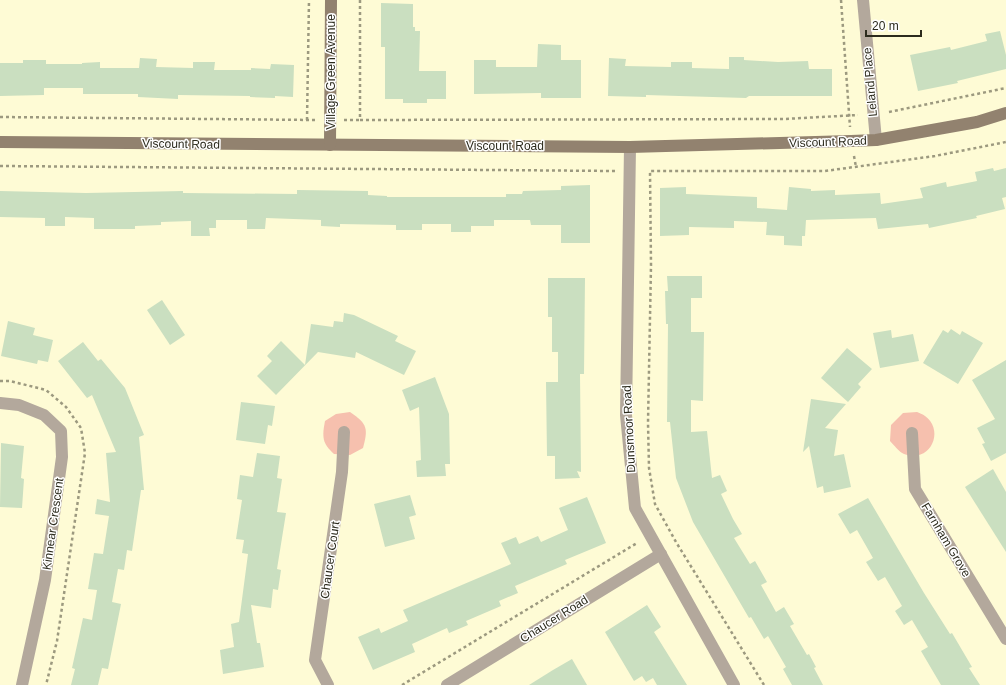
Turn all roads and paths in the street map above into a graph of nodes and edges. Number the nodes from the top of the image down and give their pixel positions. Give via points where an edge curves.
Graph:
1 (308, 0) edge
2 (332, 0) edge
3 (360, 0) edge
4 (841, 0) edge
5 (863, 0) edge
6 (1006, 88) edge
7 (887, 112) dead end
8 (1006, 113) edge
9 (0, 117) edge
10 (307, 120) junction
11 (318, 120) dead end
12 (876, 140) junction
13 (0, 142) edge
14 (1006, 142) edge
15 (330, 145) junction
16 (630, 147) junction
17 (0, 166) edge
18 (611, 171) dead end
19 (0, 403) edge
20 (344, 432) dead end
21 (912, 433) dead end
22 (637, 543) dead end
23 (660, 554) junction
24 (1006, 639) edge
25 (22, 685) edge
26 (328, 685) edge
27 (402, 685) edge
28 (446, 685) edge
29 (734, 685) edge
30 (764, 685) edge

1 - 10 path
2 - 15 street, Village Green Avenue
3 - 4 path via 360,120 784,119 850,116
5 - 12 street, Leland Place
6 - 7 path
8 - 12 street, Viscount Road via 977,122
9 - 10 path
10 - 11 path
12 - 16 street, Viscount Road
13 - 15 street, Viscount Road
14 - 30 path via 935,156 825,171 650,171 648,423 649,468 655,504
15 - 16 street, Viscount Road
16 - 23 street, Dunsmoor Road via 626,415 635,508
17 - 18 path
19 - 25 street, Kinnear Crescent via 19,404 44,415 61,431 62,457 45,580
20 - 26 street, Chaucer Court via 342,472 315,660
21 - 24 street, Farnham Grove via 915,489
22 - 27 path
23 - 28 street, Chaucer Road
23 - 29 street, Dunsmoor Road

